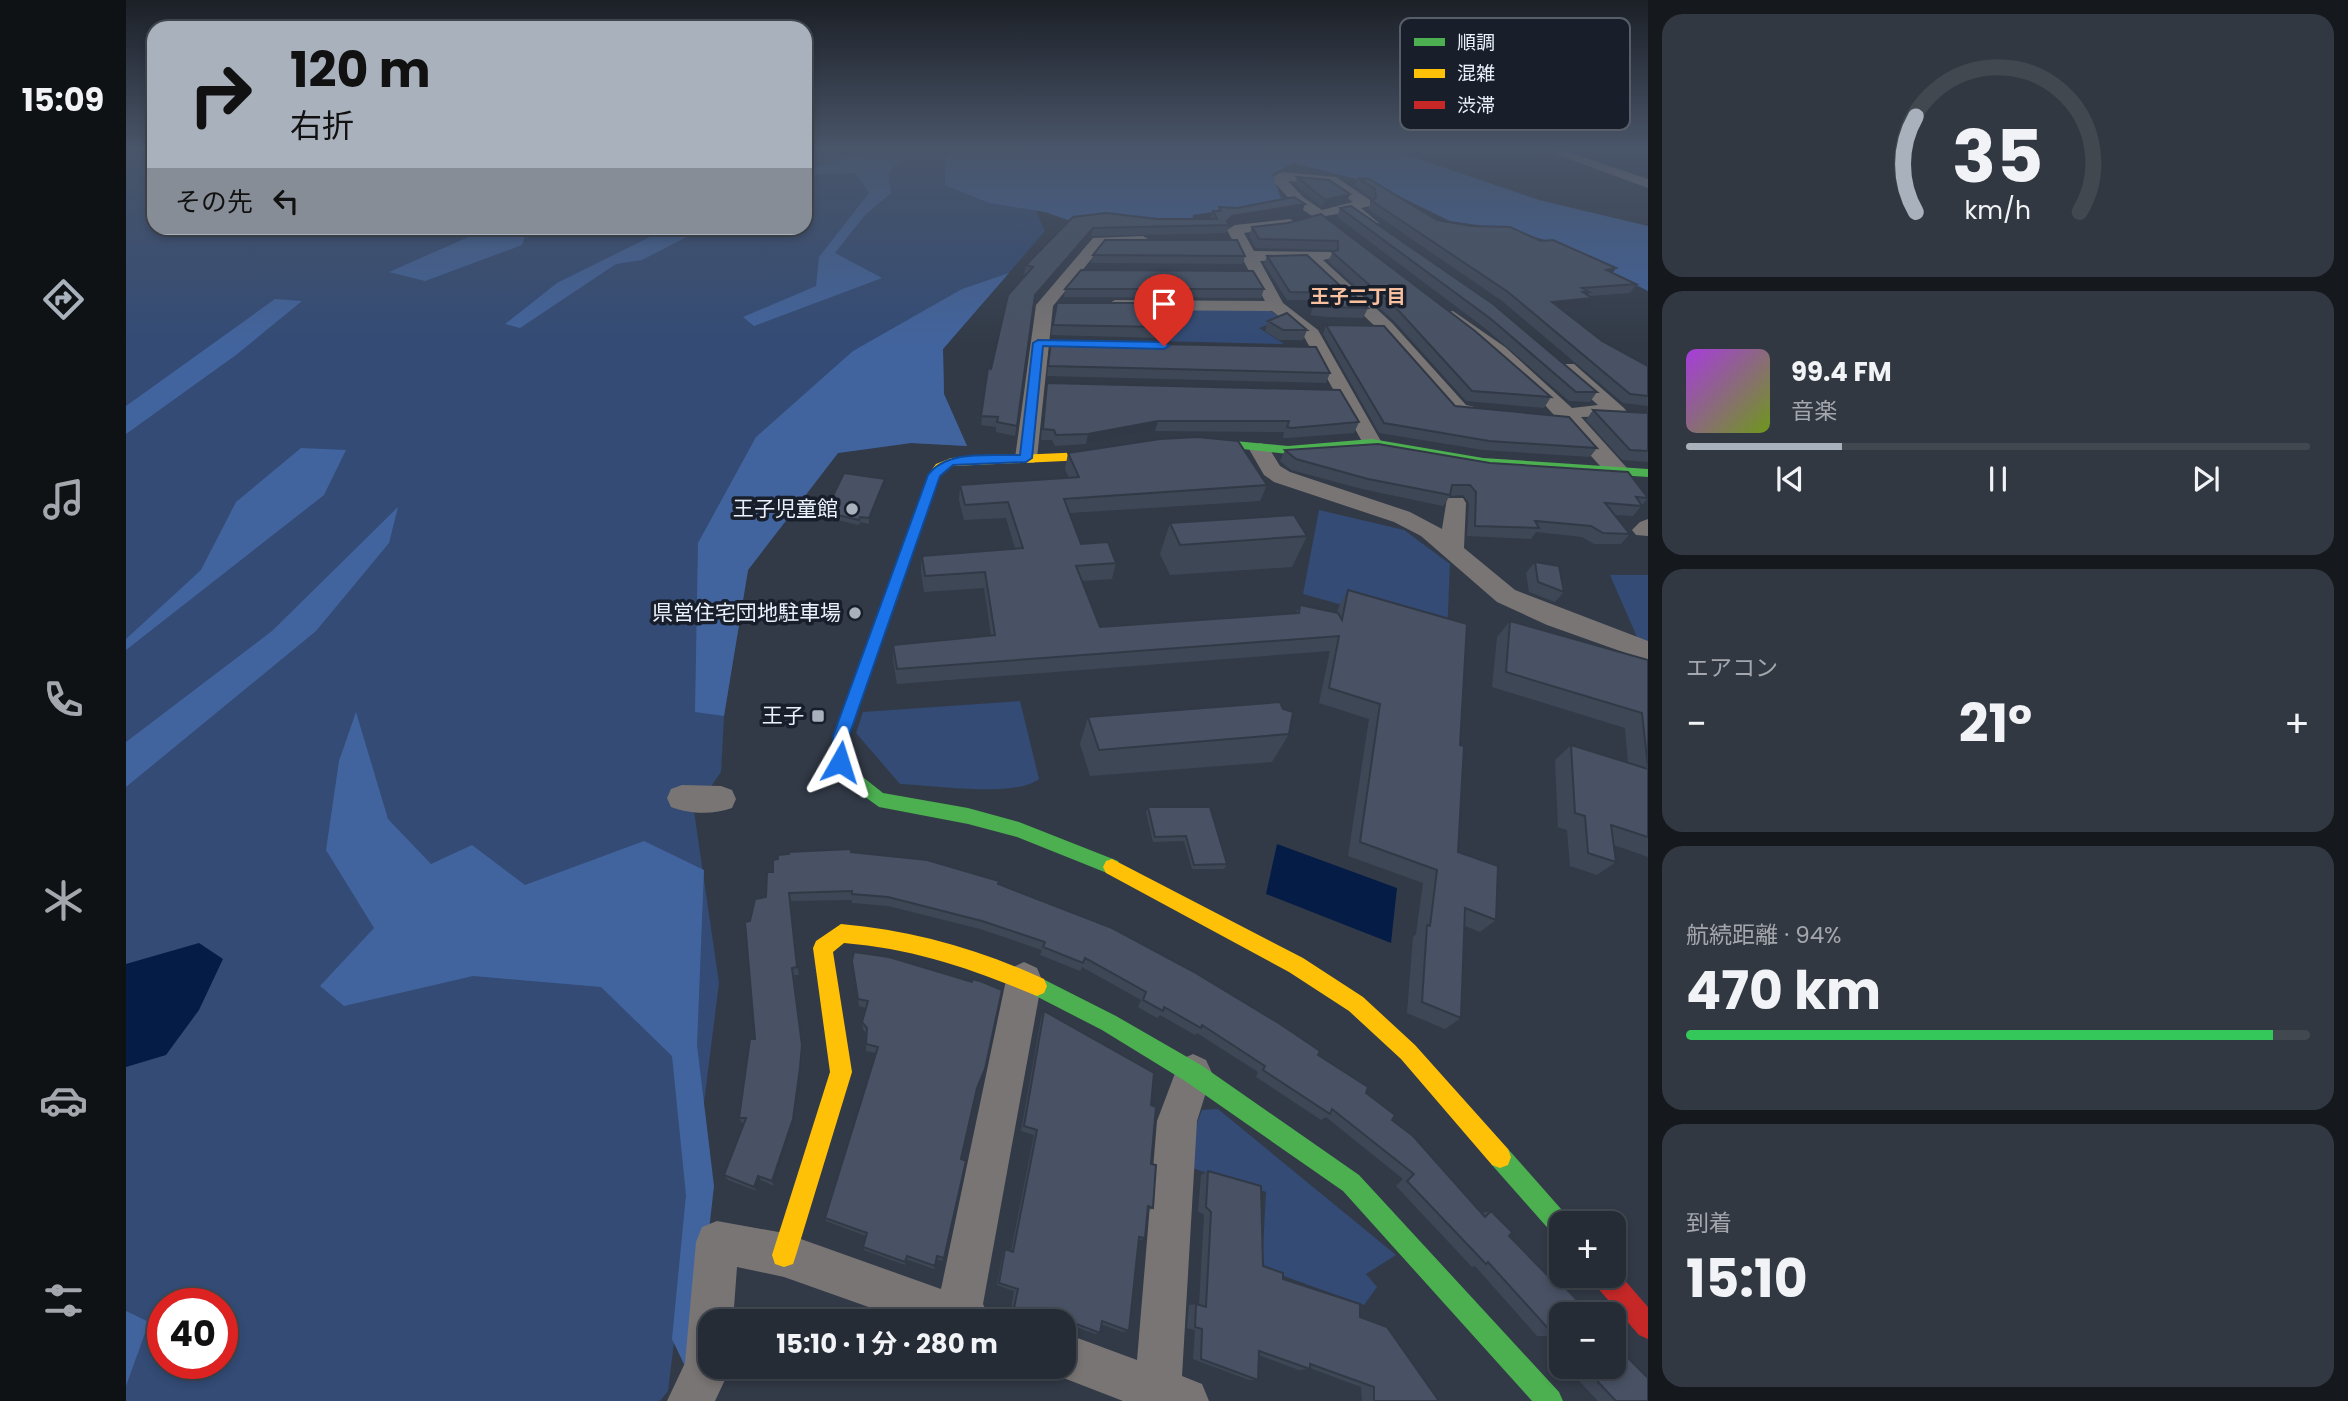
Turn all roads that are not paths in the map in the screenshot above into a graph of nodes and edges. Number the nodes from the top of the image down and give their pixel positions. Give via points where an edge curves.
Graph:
1 (1360, 214) edge
2 (1321, 215) joint
3 (1341, 231) edge
4 (1388, 234) edge
5 (1158, 241) edge
6 (1239, 248) junction
7 (1309, 255) junction
8 (1346, 255) edge
9 (1074, 271) junction
10 (1101, 271) edge
11 (1071, 304) edge
12 (1098, 304) edge
13 (1045, 305) junction
14 (1276, 306) junction
15 (1443, 307) edge
16 (1304, 325) junction
17 (1332, 326) edge
18 (1359, 326) edge
19 (1386, 327) junction
20 (1038, 343) junction
21 (1063, 344) edge
22 (1294, 348) edge
23 (1320, 349) junction
24 (1552, 355) edge
25 (1317, 392) edge
26 (1343, 392) junction
27 (1616, 412) junction
28 (1567, 414) junction
29 (1637, 414) edge
30 (1504, 415) edge
31 (1544, 417) edge
32 (1180, 442) edge
33 (1372, 443) junction
34 (1132, 447) edge
35 (1260, 449) junction
36 (1026, 458) junction
37 (1634, 478) edge
38 (1461, 512) dead end
39 (1452, 549) junction
40 (1648, 651) edge
41 (682, 798) dead end
42 (721, 799) dead end
43 (1024, 980) junction
44 (1194, 1073) junction
45 (1549, 1212) edge
46 (785, 1255) junction
47 (1615, 1288) edge
48 (712, 1309) edge
49 (935, 1309) edge
50 (965, 1309) edge
51 (1648, 1326) edge
52 (1076, 1360) edge
53 (702, 1379) edge
54 (1172, 1396) edge
55 (691, 1401) edge
56 (1550, 1401) edge

1 - 4 street
2 - 3 street
2 - 6 street via 1284,225
5 - 9 street via 1098,241
6 - 7 street
6 - 14 street
7 - 8 street
7 - 19 street
9 - 10 street
9 - 13 street
11 - 13 street
12 - 14 street
13 - 20 street
14 - 16 street
15 - 28 street
16 - 17 street
16 - 23 street
18 - 19 street
19 - 30 street via 1459,410
20 - 21 street
20 - 36 street via 1040,385
22 - 23 street
23 - 26 street
24 - 27 street
25 - 26 street
26 - 33 street
27 - 28 street
27 - 29 street
28 - 31 street
28 - 37 street
32 - 35 street
33 - 35 street
33 - 37 street via 1483,462
34 - 36 street via 1086,456
35 - 39 street via 1272,470 1282,477 1402,517
36 - 45 street via 951,462 934,475 841,736 840,762 879,800 968,816 1110,866 1296,965 1356,1004 1408,1052
38 - 39 street
39 - 40 street via 1506,596
41 - 42 street
43 - 44 street via 1110,1023
43 - 46 street via 975,961 874,935 841,933 823,948 841,1072
43 - 50 street
44 - 54 street via 1177,1121
44 - 56 street via 1351,1183
46 - 48 street via 718,1241
46 - 49 street
47 - 51 street
52 - 54 street
53 - 55 street

